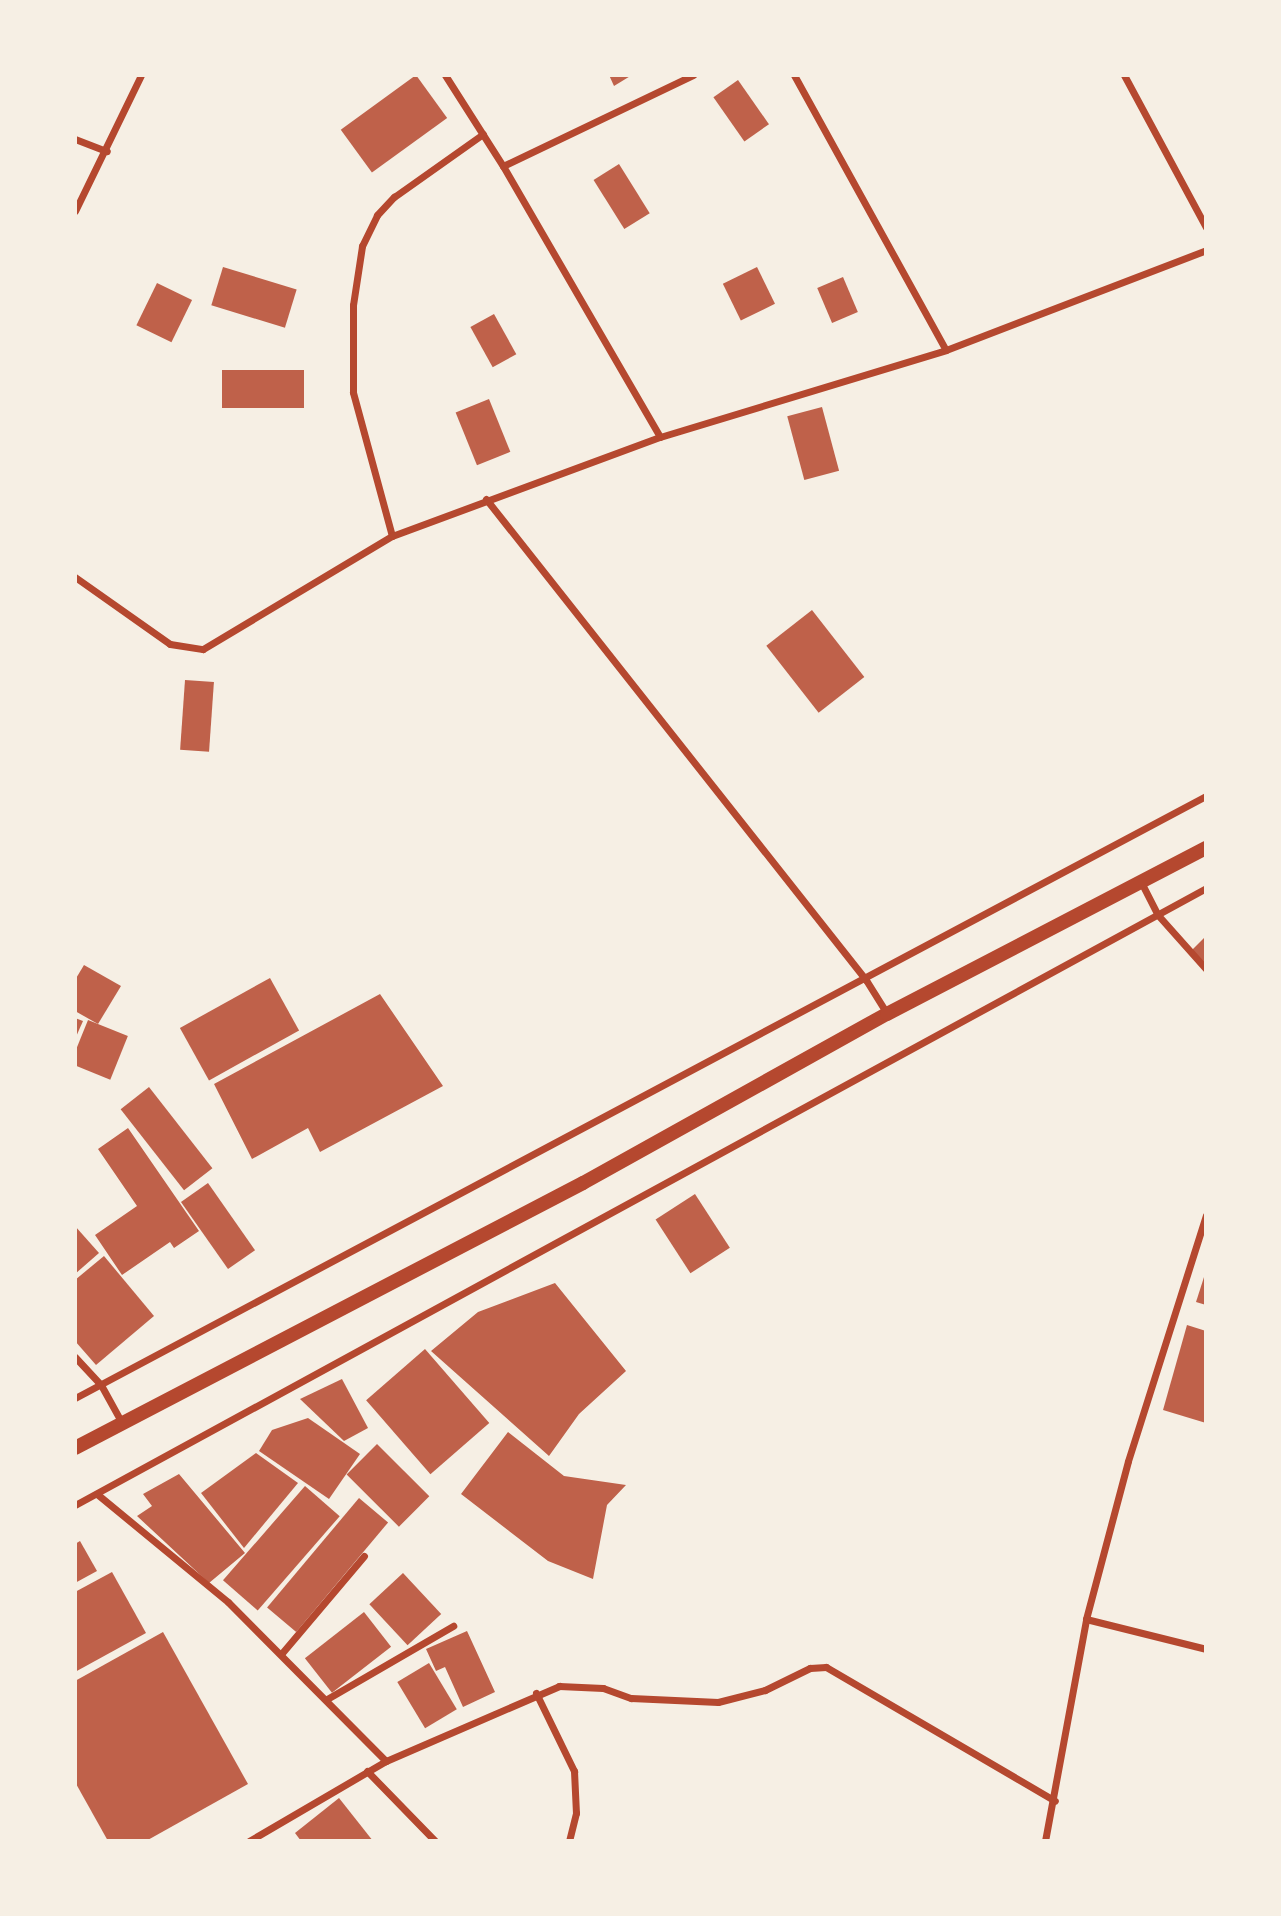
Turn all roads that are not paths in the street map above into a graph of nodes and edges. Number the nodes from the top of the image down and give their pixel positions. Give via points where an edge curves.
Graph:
1 (141, 75) edge
2 (445, 75) edge
3 (693, 75) edge
4 (794, 75) edge
5 (1124, 75) edge
6 (483, 134) junction
7 (75, 139) edge
8 (107, 151) junction
9 (503, 166) junction
10 (75, 211) edge
11 (1206, 227) edge
12 (1206, 250) edge
13 (946, 350) junction
14 (660, 437) junction
15 (486, 499) junction
16 (392, 536) junction
17 (75, 577) edge
18 (1206, 796) edge
19 (1206, 848) edge
20 (1141, 882) junction
21 (1206, 888) edge
22 (1157, 914) junction
23 (1206, 969) edge
24 (866, 980) junction
25 (887, 1014) junction
26 (1206, 1215) edge
27 (75, 1357) edge
28 (101, 1385) junction
29 (75, 1398) edge
30 (122, 1423) junction
31 (75, 1448) edge
32 (97, 1494) junction
33 (75, 1505) edge
34 (364, 1556) dead end
35 (1086, 1619) junction
36 (453, 1626) dead end
37 (1206, 1649) edge
38 (282, 1653) junction
39 (537, 1693) junction
40 (327, 1699) junction
41 (386, 1761) junction
42 (367, 1772) junction
43 (1055, 1801) junction
44 (249, 1841) edge
45 (435, 1841) edge
46 (569, 1841) edge
47 (1045, 1841) edge

1 - 8 street
2 - 6 street
3 - 9 street
4 - 13 street
5 - 11 street
6 - 9 street
6 - 16 street via 394,197 377,215 362,247 353,305 353,392
7 - 8 street
8 - 10 street
9 - 14 street
12 - 13 street
13 - 14 street
14 - 15 street
15 - 16 street
15 - 24 street
16 - 17 street via 203,649 170,644
18 - 24 street
19 - 20 main road
20 - 22 street
20 - 25 main road
21 - 22 street
22 - 23 street
22 - 32 street
24 - 25 street
24 - 28 street
25 - 30 main road via 583,1183
26 - 35 street via 1128,1461
27 - 28 street
28 - 29 street
28 - 30 street
30 - 31 main road
32 - 33 street
32 - 38 street via 181,1561
34 - 38 street
35 - 37 street
35 - 43 street
36 - 40 street
38 - 40 street
39 - 41 street
39 - 43 street via 559,1686 603,1688 631,1698 718,1702 765,1690 810,1668 825,1667
39 - 46 street via 574,1771 576,1813
40 - 41 street
41 - 42 street
42 - 44 street
42 - 45 street
43 - 47 street

